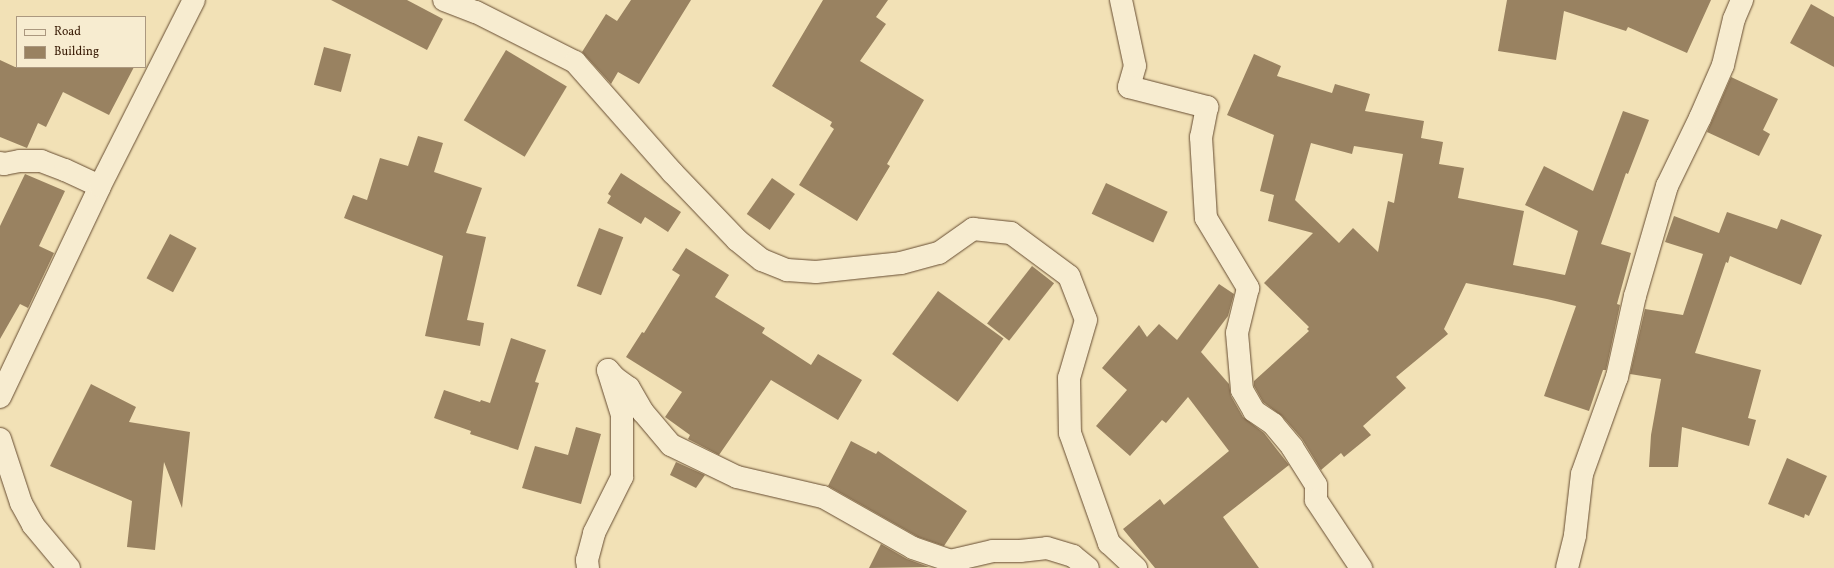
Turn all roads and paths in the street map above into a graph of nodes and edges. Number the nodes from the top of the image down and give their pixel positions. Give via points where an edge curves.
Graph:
1 (194, 0) edge
2 (444, 0) edge
3 (1121, 0) edge
4 (1742, 0) edge
5 (0, 163) edge
6 (100, 186) junction
7 (0, 397) edge
8 (0, 439) edge
9 (69, 568) edge
10 (588, 568) edge
11 (1088, 568) edge
12 (1136, 568) edge
13 (1361, 568) edge
14 (1567, 568) edge

1 - 6 street
2 - 12 street via 476,12 575,62 672,172 737,240 762,260 788,270 816,272 901,263 939,252 973,229 1011,234 1069,276 1086,320 1069,378 1070,433 1109,543
3 - 13 street via 1136,66 1129,87 1206,107 1201,137 1206,218 1248,288 1237,333 1242,390 1254,411 1273,424 1292,447 1316,484 1316,500
4 - 14 street via 1734,19 1723,64 1667,186 1635,296 1617,377 1582,474 1575,535
5 - 6 street via 41,161
6 - 7 street
8 - 9 street via 21,503 33,525
10 - 11 street via 587,560 594,533 622,477 622,415 608,370 629,388 643,412 671,445 737,477 823,497 913,548 950,561 993,551 1047,548 1072,556

